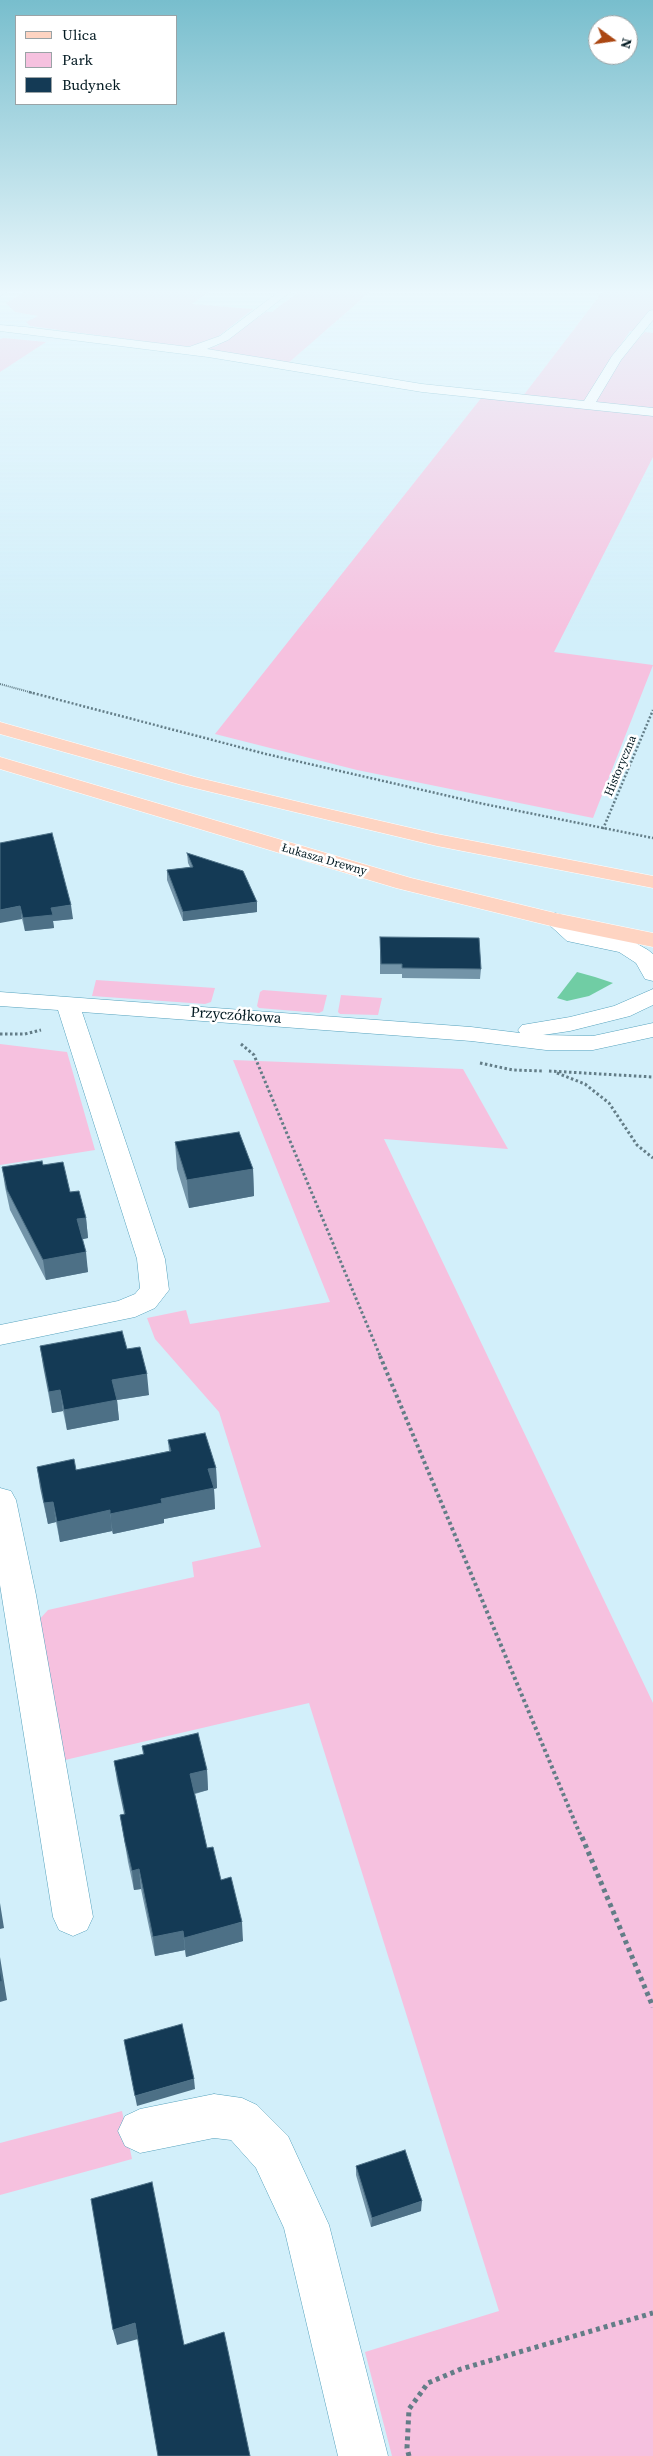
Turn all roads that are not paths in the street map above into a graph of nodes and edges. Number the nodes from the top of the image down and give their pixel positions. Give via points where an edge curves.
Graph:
1 (575, 405) edge
2 (587, 406) joint
3 (653, 412) edge
4 (0, 728) edge
5 (0, 763) edge
6 (653, 882) edge
7 (555, 920) junction
8 (653, 940) edge
9 (653, 974) edge
10 (653, 996) edge
11 (0, 999) edge
12 (68, 1004) junction
13 (653, 1030) edge
14 (472, 1034) junction
15 (0, 1335) edge
16 (0, 1500) edge
17 (73, 1917) dead end
18 (140, 2130) dead end
19 (362, 2456) edge

1 - 2 street
2 - 3 street
4 - 6 main road via 316,812 446,842
5 - 7 main road, Łukasza Drewny via 404,883
7 - 8 main road, Łukasza Drewny
7 - 9 street via 575,936 626,948 640,955
10 - 14 street, Przyczółkowa via 622,1011 570,1024
11 - 12 street, Przyczółkowa
12 - 14 street, Przyczółkowa
12 - 15 street via 151,1259 155,1290 145,1301 125,1310
13 - 14 street, Przyczółkowa via 614,1040 569,1044
16 - 17 street
18 - 19 street via 214,2116 242,2120 272,2152 306,2225

